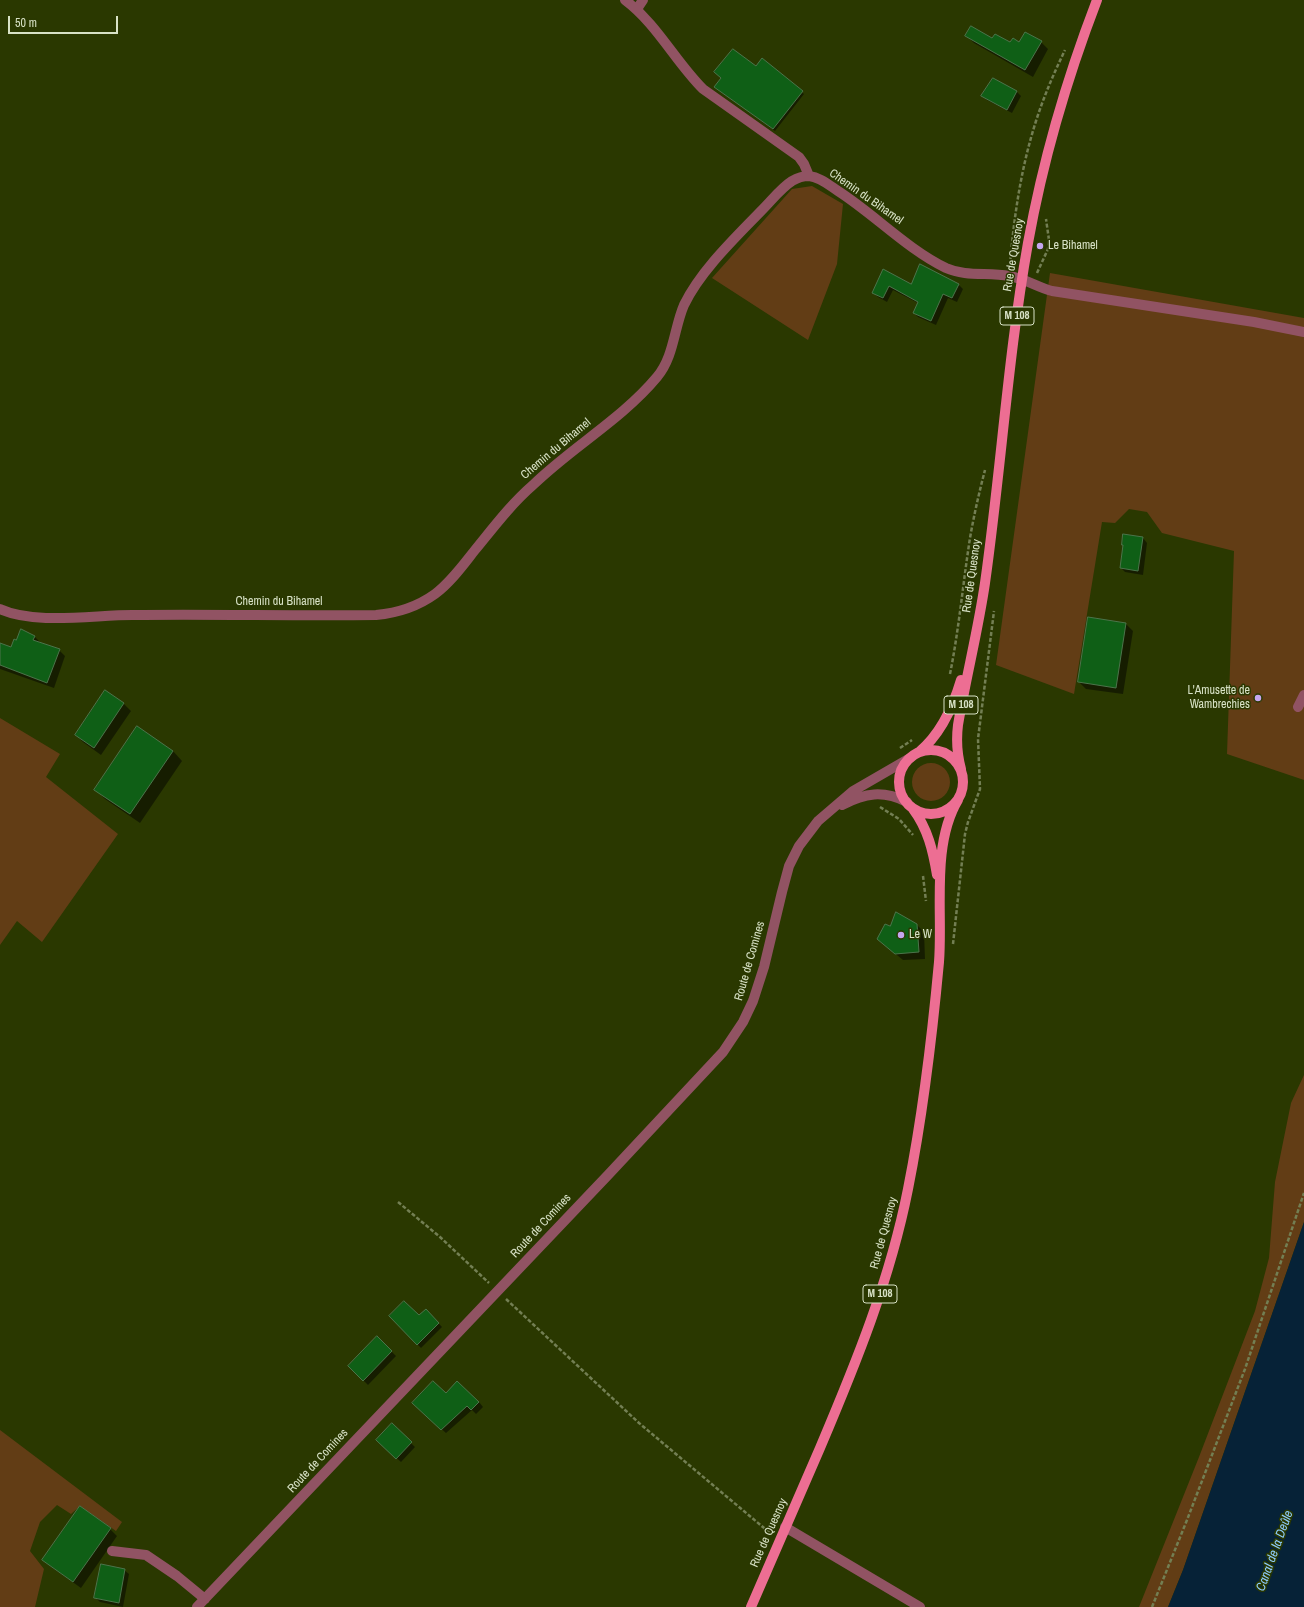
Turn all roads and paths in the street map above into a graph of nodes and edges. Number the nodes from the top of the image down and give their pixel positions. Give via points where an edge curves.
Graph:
1 (625, 0) edge
2 (643, 0) edge
3 (1097, 0) edge
4 (637, 9) junction
5 (1068, 43) dead end
6 (809, 176) junction
7 (1009, 276) junction
8 (1022, 279) junction
9 (1304, 332) edge
10 (986, 465) dead end
11 (0, 609) edge
12 (974, 640) junction
13 (949, 680) dead end
14 (1304, 695) edge
15 (1298, 707) dead end
16 (915, 738) dead end
17 (896, 751) dead end
18 (914, 755) junction
19 (961, 769) junction
20 (958, 800) junction
21 (910, 805) junction
22 (874, 806) dead end
23 (825, 815) junction
24 (915, 838) dead end
25 (923, 873) dead end
26 (940, 889) junction
27 (926, 904) dead end
28 (1304, 1193) edge
29 (398, 1202) dead end
30 (498, 1291) junction
31 (773, 1526) dead end
32 (785, 1527) junction
33 (770, 1534) junction
34 (779, 1541) junction
35 (112, 1551) dead end
36 (205, 1599) junction
37 (197, 1607) edge
38 (750, 1607) edge
39 (920, 1607) edge
40 (1152, 1607) edge

1 - 4 street
2 - 4 street
3 - 8 main road, Rue de Quesnoy / M 108 via 1053,134 1032,222
4 - 6 street via 703,89 800,158
5 - 7 path via 1030,139 1015,208
6 - 7 street, Chemin du Bihamel via 843,194 917,250 947,268 978,275
6 - 11 street, Chemin du Bihamel via 787,184 698,281 684,306 671,350 659,375 630,405 533,484 457,573 424,601 398,612 376,615 43,617 22,616
7 - 8 street, Chemin du Bihamel
8 - 9 street, Chemin du Bihamel via 1043,289
8 - 12 main road, Rue de Quesnoy / M 108 via 985,581
10 - 13 path via 970,540
12 - 18 main road, Rue de Quesnoy / M 108 via 949,713 934,738
12 - 19 main road, Rue de Quesnoy / M 108 via 957,736 957,757
14 - 15 street
16 - 17 path
18 - 19 main road via 927,750 941,751 953,758
18 - 21 main road via 902,768 899,782 902,795
18 - 23 street, Route de Comines via 853,791
19 - 20 main road via 964,778
20 - 21 main road via 952,807 939,813 926,814
20 - 26 main road, Rue de Quesnoy / M 108 via 947,825
21 - 23 street, Route de Comines via 892,796 868,795
21 - 26 main road, Rue de Quesnoy / M 108 via 926,829
22 - 24 path via 888,811 899,819
23 - 30 street, Route de Comines via 811,829 794,854 760,979 737,1033 700,1078
25 - 27 path
26 - 32 main road, Rue de Quesnoy / M 108 via 939,960 933,1018 915,1155 899,1228 888,1269 856,1362
28 - 40 path via 1245,1369
29 - 30 path
30 - 33 path via 639,1423
30 - 36 street, Route de Comines
31 - 33 path
32 - 34 main road, Rue de Quesnoy / M 108
32 - 39 street
33 - 34 path
34 - 38 main road, Rue de Quesnoy / M 108
35 - 36 street via 146,1555
36 - 37 street, Route de Comines

